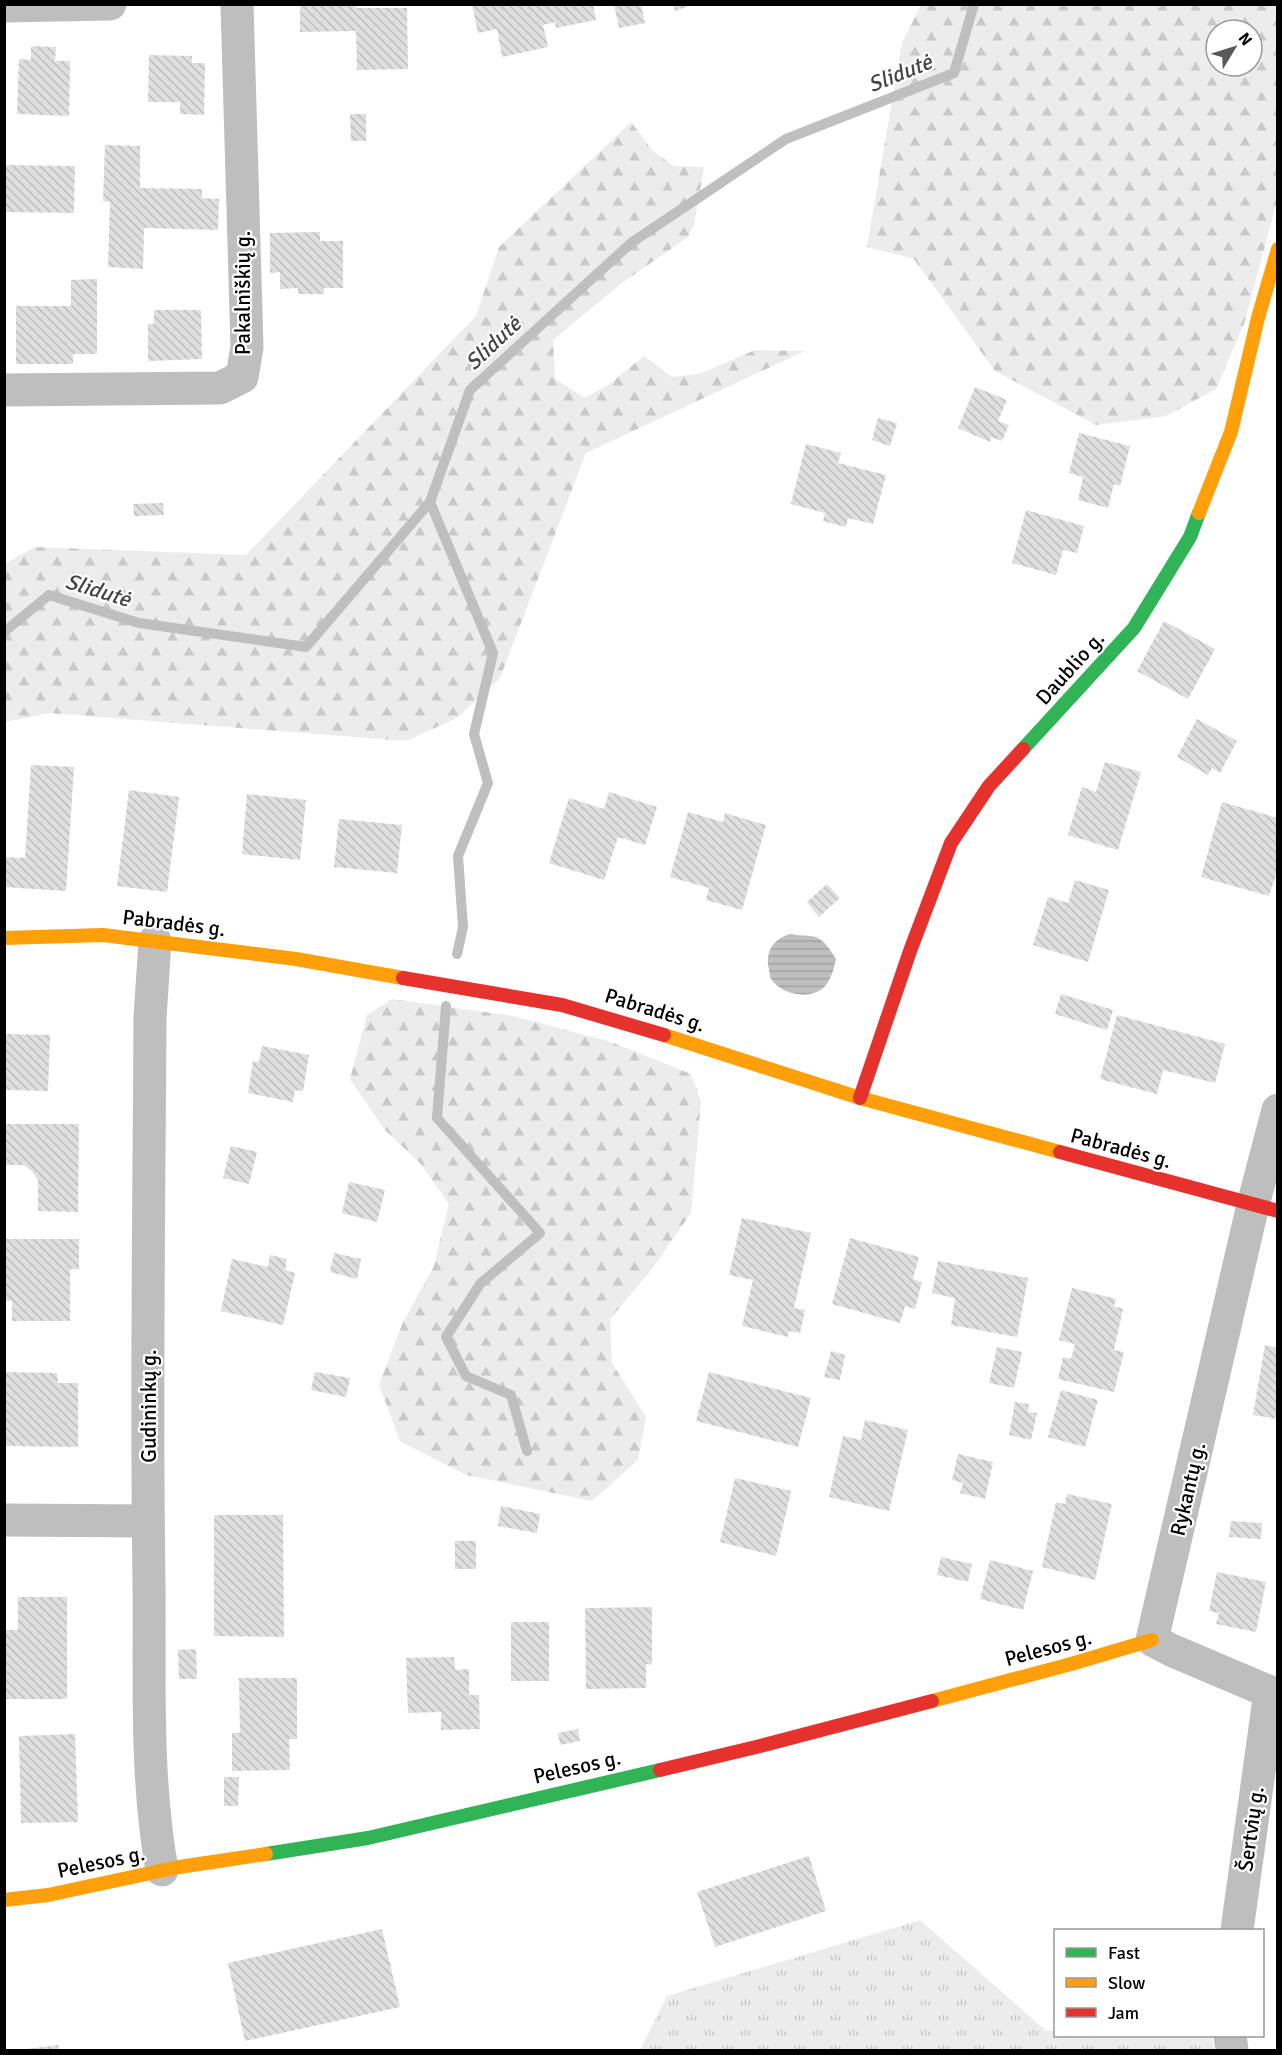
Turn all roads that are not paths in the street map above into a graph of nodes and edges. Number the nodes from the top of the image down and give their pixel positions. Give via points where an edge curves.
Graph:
1 (110, 4) edge
2 (237, 4) edge
3 (4, 6) edge
4 (1278, 249) edge
5 (4, 390) edge
6 (4, 938) edge
7 (155, 941) junction
8 (860, 1098) junction
9 (1278, 1110) edge
10 (1265, 1208) edge
11 (4, 1520) edge
12 (148, 1521) junction
13 (1152, 1640) junction
14 (1274, 1692) edge
15 (162, 1870) junction
16 (4, 1900) edge
17 (1237, 1929) edge

1 - 3 street
2 - 5 street, Pakalniškių g. via 247,347 242,377 220,388
4 - 8 street, Daublio g. via 1231,432 1190,537 1134,628 989,786 951,843
6 - 7 street, Pabradės g. via 103,935
7 - 8 street, Pabradės g. via 296,959 562,1005
7 - 12 street, Gudininkų g. via 150,1018
8 - 10 street, Pabradės g.
9 - 10 street, Rykantų g.
10 - 13 street, Rykantų g.
11 - 12 street
12 - 15 street, Gudininkų g. via 151,1760
13 - 14 street
13 - 15 street, Pelesos g. via 756,1747 368,1838
14 - 17 street, Šertvių g.
15 - 16 street, Pelesos g. via 48,1895

